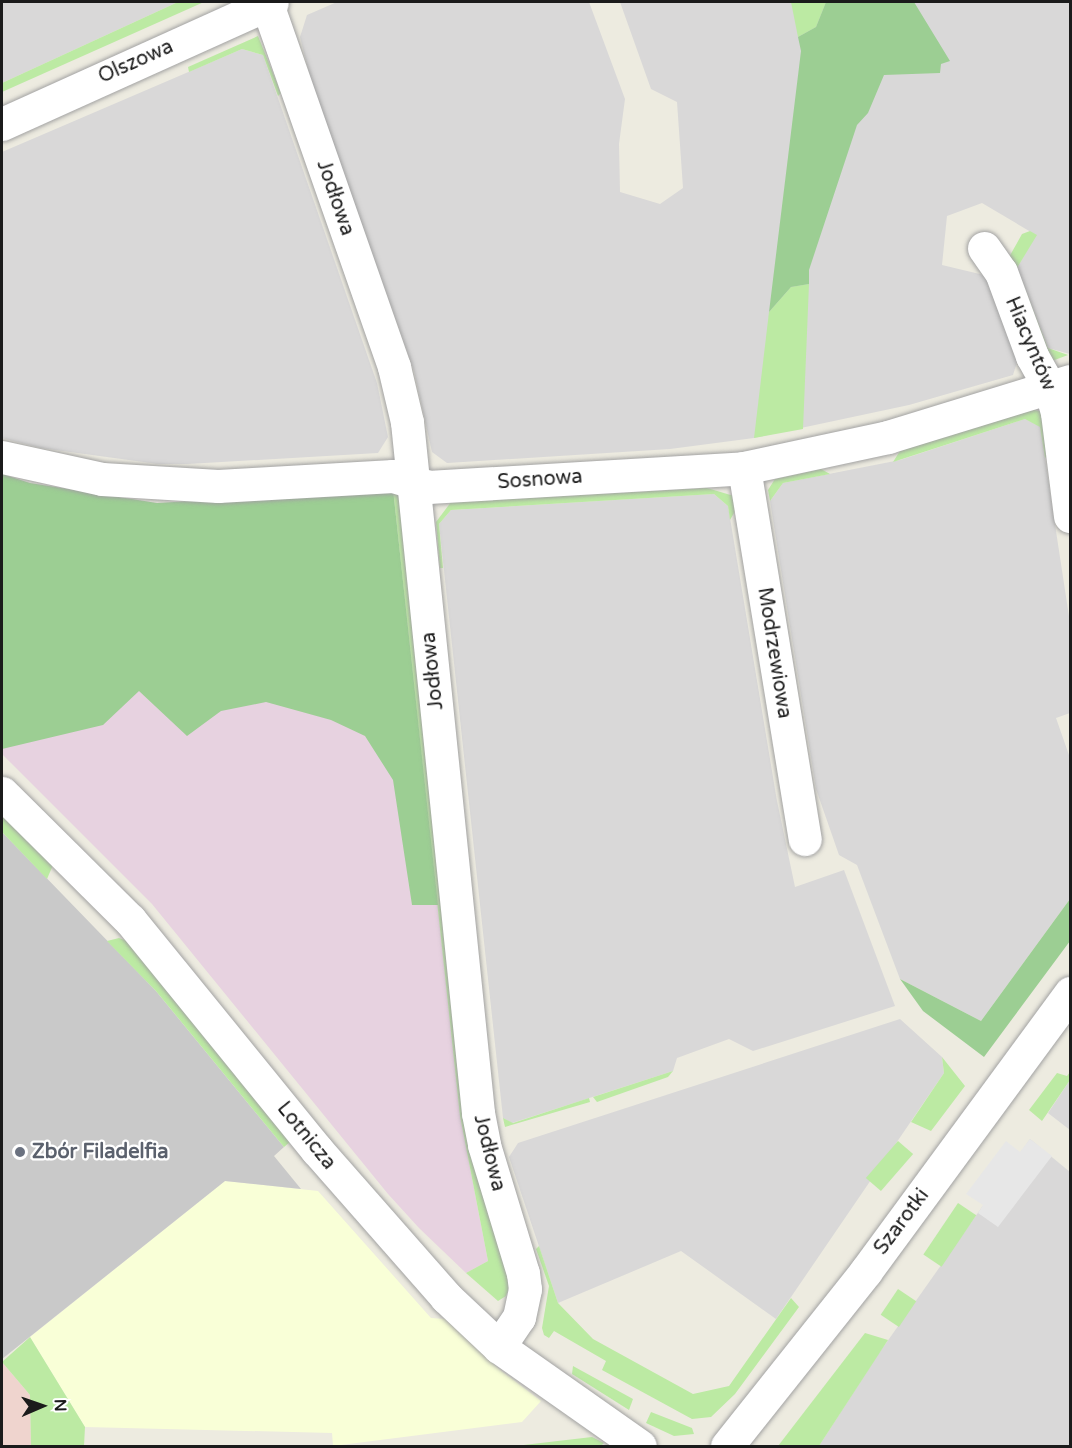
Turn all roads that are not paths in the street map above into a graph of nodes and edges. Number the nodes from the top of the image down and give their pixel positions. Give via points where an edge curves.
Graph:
1 (269, 3) edge
2 (2, 124) edge
3 (984, 248) dead end
4 (1060, 384) edge
5 (2, 457) edge
6 (744, 468) junction
7 (414, 483) junction
8 (1071, 516) edge
9 (2, 793) edge
10 (805, 839) dead end
11 (1071, 993) edge
12 (499, 1347) junction
13 (640, 1446) edge
14 (727, 1446) edge

1 - 2 street, Olszowa
1 - 7 street, Jodłowa via 394,367 407,422
3 - 4 street, Hiacyntów via 1001,272 1032,356
4 - 6 street, Sosnowa via 888,437
4 - 8 street, Hiacyntów via 1057,413
5 - 7 street, Sosnowa via 102,479 152,485 218,486 393,476
6 - 7 street, Sosnowa via 428,487
6 - 10 street, Modrzewiowa
7 - 12 street, Jodłowa via 478,1113 525,1289 519,1317
9 - 12 street, Lotnicza via 130,920 390,1235
11 - 14 street, Szarotki via 866,1271
12 - 13 street, Lotnicza

